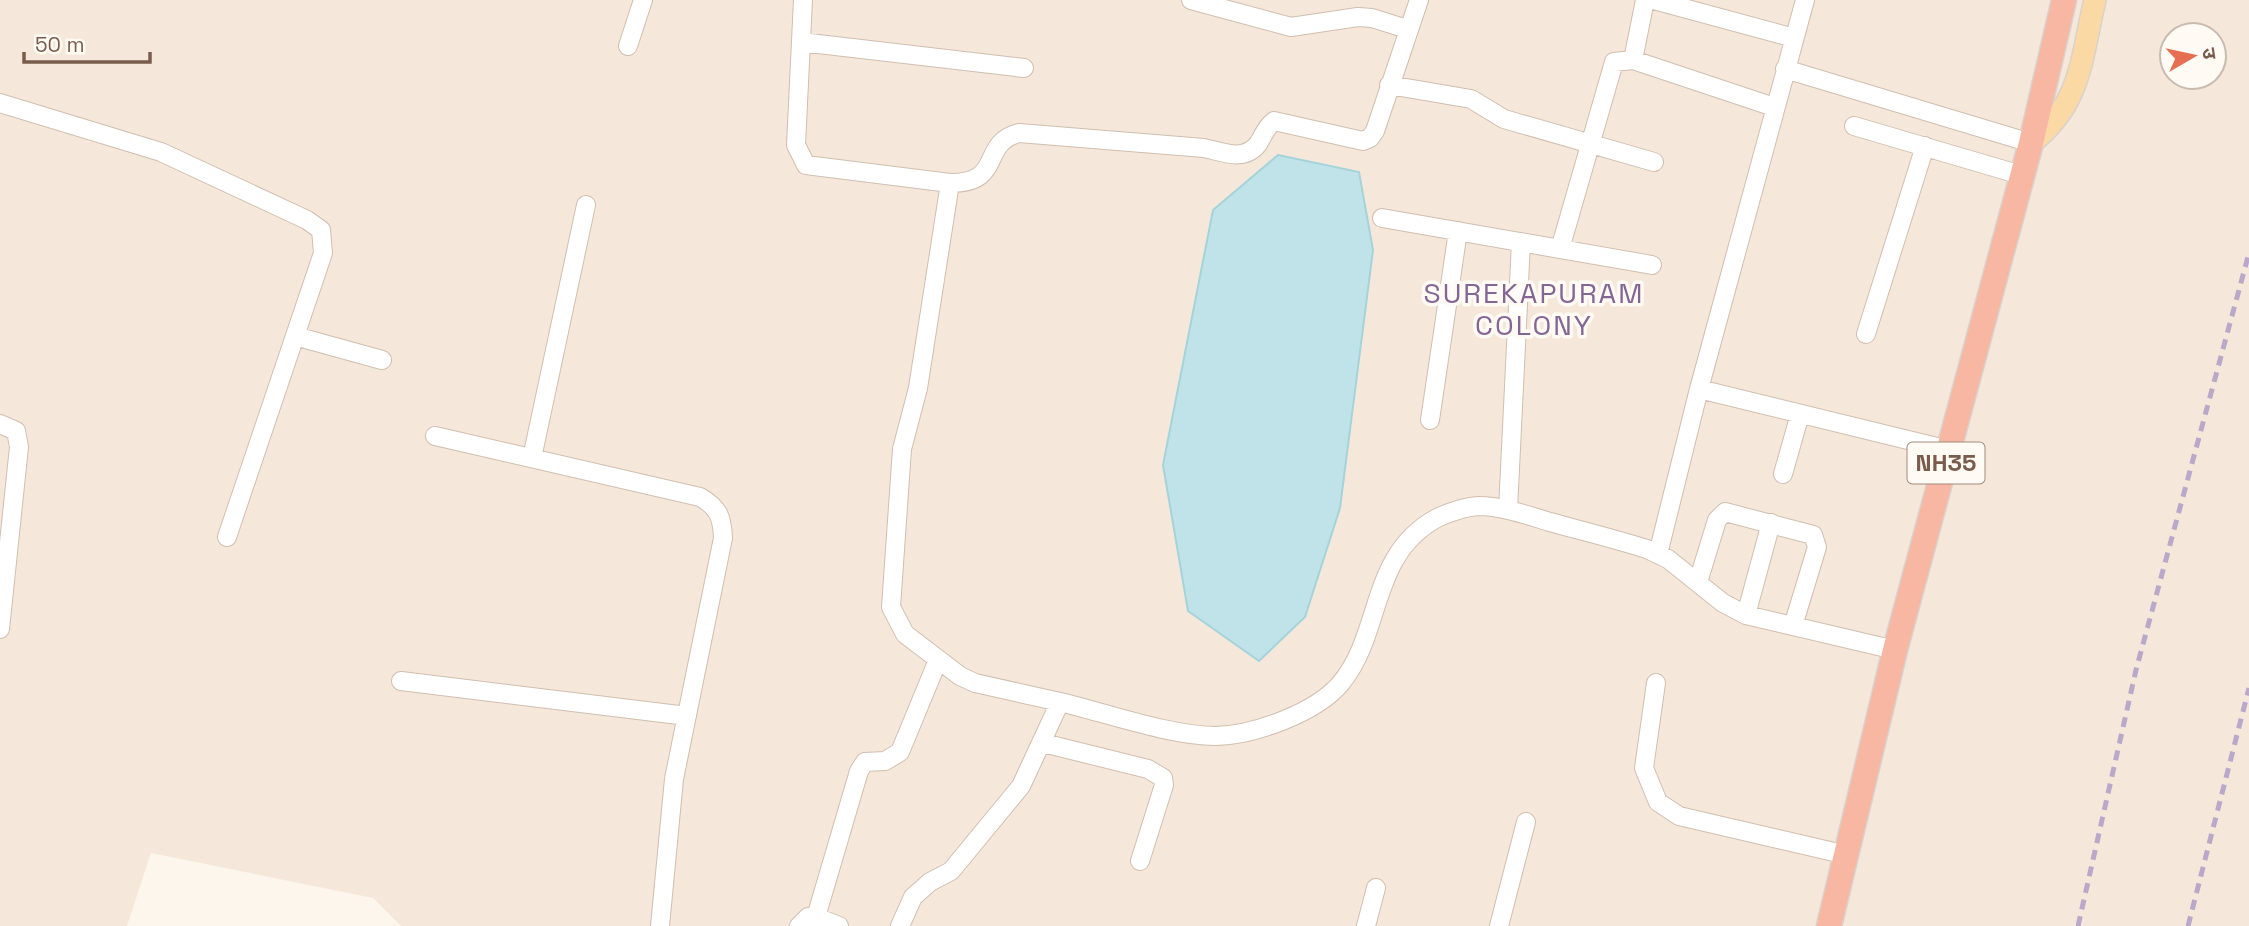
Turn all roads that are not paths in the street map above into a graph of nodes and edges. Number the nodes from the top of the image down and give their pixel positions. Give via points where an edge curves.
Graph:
1 (643, 0) edge
2 (803, 0) edge
3 (1191, 0) edge
4 (1419, 0) edge
5 (1645, 0) edge
6 (1654, 0) edge
7 (1805, 0) edge
8 (2064, 0) edge
9 (2095, 0) edge
10 (1407, 29) junction
11 (1794, 38) junction
12 (801, 42) junction
13 (628, 46) dead end
14 (1633, 60) junction
15 (1024, 68) dead end
16 (1785, 69) junction
17 (1389, 85) junction
18 (0, 103) edge
19 (1774, 107) junction
20 (1854, 126) dead end
21 (2031, 143) junction
22 (1590, 145) junction
23 (1925, 146) junction
24 (1654, 162) dead end
25 (2021, 175) junction
26 (950, 183) junction
27 (586, 205) dead end
28 (1382, 218) dead end
29 (1458, 231) junction
30 (1521, 242) junction
31 (1560, 249) junction
32 (1652, 265) dead end
33 (1866, 334) dead end
34 (295, 336) junction
35 (382, 360) dead end
36 (1699, 389) junction
37 (1800, 414) junction
38 (1430, 420) dead end
39 (0, 424) edge
40 (435, 436) dead end
41 (1950, 450) junction
42 (532, 458) junction
43 (1783, 474) dead end
44 (1508, 510) junction
45 (1771, 523) junction
46 (227, 537) dead end
47 (1658, 554) junction
48 (1698, 582) junction
49 (1746, 615) junction
50 (1793, 626) junction
51 (0, 629) edge
52 (1895, 650) junction
53 (937, 660) junction
54 (401, 681) dead end
55 (1656, 683) dead end
56 (1060, 702) junction
57 (687, 716) junction
58 (1043, 743) junction
59 (1526, 822) dead end
60 (1847, 855) junction
61 (1140, 861) dead end
62 (1376, 888) dead end
63 (816, 917) junction
64 (660, 926) edge
65 (799, 926) edge
66 (839, 926) edge
67 (900, 926) edge
68 (1366, 926) edge
69 (1499, 926) edge
70 (1829, 926) edge

1 - 13 street
2 - 12 street
3 - 10 street via 1292,27 1358,17
4 - 10 street
5 - 14 street
6 - 11 street
7 - 11 street
8 - 21 highway, NH35
9 - 21 main road via 2073,92 2051,127
10 - 17 street
11 - 16 street
12 - 15 street
12 - 26 street via 796,145 806,165
14 - 19 street
14 - 22 street via 1614,62
16 - 19 street
16 - 21 street
17 - 22 street via 1471,99 1504,119
17 - 26 street via 1374,131 1363,141 1274,121 1257,145 1234,155 1204,148 1019,133 1000,142 980,178
18 - 34 street via 161,152 317,225 323,234 323,253
19 - 36 street
20 - 23 street
21 - 25 highway, NH35
22 - 24 street
22 - 31 street
23 - 25 street
23 - 33 street
25 - 41 highway, NH35
26 - 53 street via 918,388 902,449 891,607 905,634
27 - 42 street
28 - 29 street
29 - 30 street
29 - 38 street
30 - 31 street
30 - 44 street
31 - 32 street
34 - 35 street
34 - 46 street
36 - 37 street
36 - 47 street
37 - 41 street
37 - 43 street
39 - 51 street via 16,431 19,447
40 - 42 street
41 - 52 highway, NH35
42 - 57 street via 700,497 722,517 723,538
44 - 47 street
44 - 56 street via 1478,506 1451,511 1408,539 1389,569 1355,660 1341,683 1299,714 1217,736
45 - 48 street via 1732,512 1720,515
45 - 49 street
45 - 50 street via 1801,530 1816,540
47 - 48 street
48 - 49 street
49 - 50 street
50 - 52 street
52 - 60 highway, NH35
53 - 56 street via 975,683
53 - 63 street via 900,752 886,761 865,762 859,772
54 - 57 street
55 - 60 street via 1644,768 1658,802 1679,816
56 - 58 street
57 - 64 street via 667,827
58 - 61 street via 1149,769 1163,778
58 - 67 street via 1013,797 951,871 914,897
59 - 69 street
60 - 70 highway, NH35
62 - 68 street
63 - 65 street via 808,917
63 - 66 street

